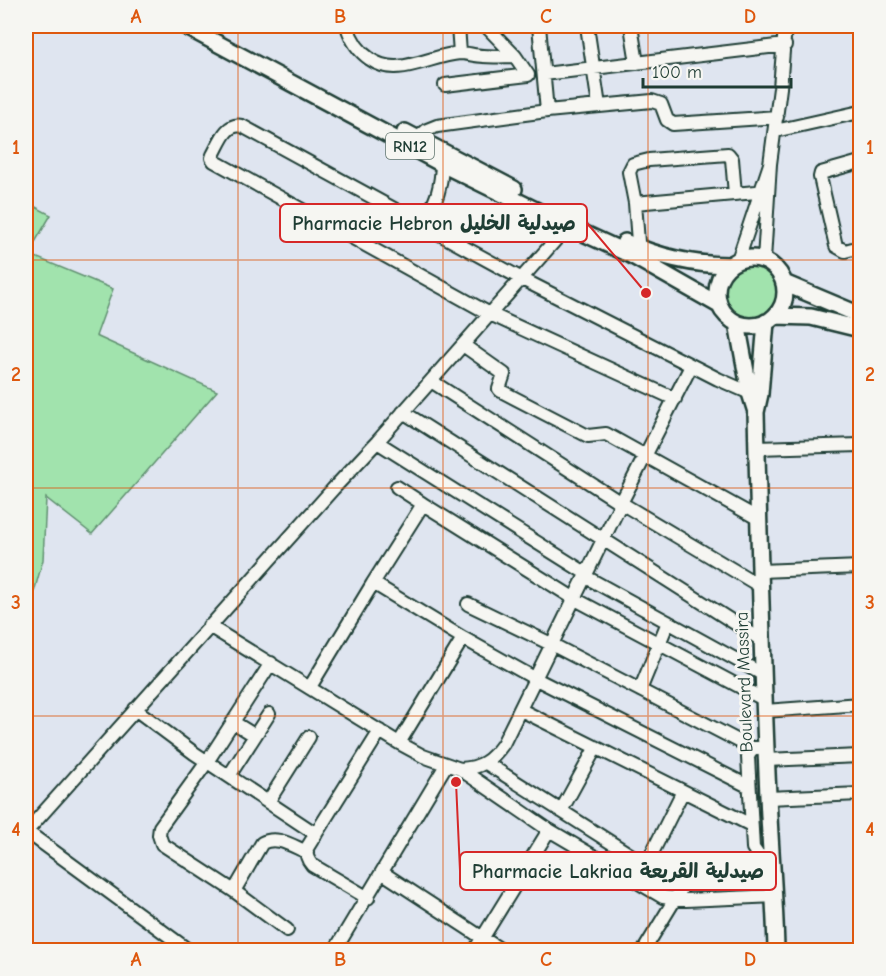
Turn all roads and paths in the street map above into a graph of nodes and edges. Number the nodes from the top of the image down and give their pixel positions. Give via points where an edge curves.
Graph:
1 (185, 26) edge
2 (206, 26) edge
3 (347, 26) edge
4 (458, 26) edge
5 (486, 26) edge
6 (539, 26) edge
7 (587, 26) edge
8 (632, 26) edge
9 (785, 26) edge
10 (785, 45) junction
11 (459, 53) junction
12 (515, 56) junction
13 (637, 63) junction
14 (593, 68) junction
15 (543, 74) junction
16 (445, 85) dead end
17 (599, 106) junction
18 (547, 111) junction
19 (861, 112) edge
20 (777, 117) junction
21 (775, 131) junction
22 (413, 143) junction
23 (861, 162) edge
24 (442, 164) junction
25 (764, 192) junction
26 (735, 194) junction
27 (635, 203) junction
28 (571, 223) junction
29 (424, 225) junction
30 (861, 247) edge
31 (639, 253) junction
32 (764, 260) junction
33 (734, 262) junction
34 (522, 279) junction
35 (784, 283) junction
36 (719, 305) junction
37 (490, 314) junction
38 (861, 315) edge
39 (770, 319) junction
40 (737, 323) junction
41 (861, 328) edge
42 (463, 345) junction
43 (691, 366) junction
44 (431, 381) junction
45 (755, 393) junction
46 (675, 399) junction
47 (403, 412) junction
48 (377, 442) junction
49 (861, 445) edge
50 (756, 448) junction
51 (644, 456) junction
52 (397, 488) dead end
53 (621, 503) junction
54 (423, 504) junction
55 (759, 519) junction
56 (604, 540) junction
57 (861, 567) edge
58 (586, 575) junction
59 (760, 578) junction
60 (373, 583) junction
61 (575, 599) junction
62 (468, 604) dead end
63 (668, 622) junction
64 (209, 627) junction
65 (463, 638) junction
66 (763, 641) junction
67 (553, 645) junction
68 (660, 645) junction
69 (271, 663) junction
70 (764, 675) junction
71 (536, 679) junction
72 (310, 687) junction
73 (640, 690) junction
74 (861, 704) edge
75 (765, 705) junction
76 (135, 709) junction
77 (520, 710) junction
78 (269, 714) dead end
79 (233, 722) junction
80 (381, 731) junction
81 (254, 735) junction
82 (309, 736) dead end
83 (399, 743) junction
84 (596, 747) junction
85 (762, 752) junction
86 (861, 756) edge
87 (207, 762) junction
88 (486, 763) junction
89 (446, 765) junction
90 (460, 769) junction
91 (229, 776) junction
92 (748, 786) junction
93 (683, 791) junction
94 (861, 794) edge
95 (768, 798) junction
96 (268, 802) junction
97 (561, 811) junction
98 (751, 825) junction
99 (549, 830) junction
100 (26, 831) edge
101 (316, 834) junction
102 (307, 852) junction
103 (772, 859) junction
104 (646, 865) junction
105 (383, 873) junction
106 (774, 878) junction
107 (686, 881) junction
108 (234, 891) junction
109 (775, 896) junction
110 (368, 898) junction
111 (674, 900) junction
112 (288, 930) dead end
113 (482, 939) junction
114 (188, 951) edge
115 (335, 951) edge
116 (475, 951) edge
117 (501, 951) edge
118 (644, 951) edge
119 (776, 951) edge

1 - 22 main road, RN12
2 - 22 main road, RN12
3 - 11 street via 357,48 387,67
4 - 11 street
5 - 12 street
6 - 15 street
7 - 14 street
8 - 13 street
9 - 10 street
10 - 13 street
10 - 20 street
11 - 12 street
12 - 16 street via 528,75
13 - 14 street
14 - 15 street
14 - 17 street
15 - 18 street
17 - 18 street
17 - 20 street via 656,102 674,124
18 - 22 street via 437,126
19 - 21 street
20 - 21 street
21 - 25 street
22 - 24 main road, RN12
22 - 28 main road, RN12
23 - 30 street via 826,170 820,177 836,246 845,251
24 - 28 main road, RN12
24 - 29 street via 438,195
25 - 26 street
25 - 32 street
25 - 33 street
26 - 27 street
26 - 27 street via 731,156 680,157 633,164 629,172
27 - 31 street
28 - 31 main road, RN12
28 - 34 street
29 - 34 street
29 - 37 street via 236,124 230,126 213,155 214,161
31 - 33 main road, RN12 via 703,265
31 - 36 main road, RN12
32 - 33 main road, RN12 via 751,257
32 - 35 main road via 780,273
33 - 36 main road via 719,279
34 - 37 street
34 - 43 street
35 - 38 main road
35 - 39 main road via 784,300
36 - 40 main road, RN12
37 - 42 street
37 - 46 street
39 - 40 main road via 757,325
39 - 41 main road via 811,316
39 - 45 main road
40 - 45 main road, Boulevard Massira
42 - 44 street
42 - 51 street via 504,374 501,390 588,436 606,434
43 - 45 street
43 - 46 street
44 - 47 street
44 - 53 street
45 - 50 main road, Boulevard Massira
46 - 51 street
47 - 48 street
47 - 56 street
48 - 58 street
48 - 64 street
49 - 50 street
50 - 55 main road, Boulevard Massira
51 - 53 street
51 - 55 street
52 - 54 street
53 - 56 street
53 - 59 street
54 - 60 street
54 - 61 street
55 - 59 main road, Boulevard Massira
56 - 58 street
56 - 66 street
57 - 59 street
58 - 61 street
58 - 63 street
59 - 66 main road, Boulevard Massira
60 - 65 street
60 - 72 street
61 - 67 street
61 - 68 street
62 - 67 street
63 - 68 street
63 - 70 street
64 - 69 street
64 - 76 street
65 - 71 street
65 - 83 street
66 - 70 main road, Boulevard Massira
67 - 71 street
67 - 73 street
68 - 73 street
68 - 75 street
69 - 72 street
69 - 79 street
70 - 75 main road, Boulevard Massira
71 - 77 street
71 - 92 street
72 - 80 street
73 - 85 street
74 - 75 street
75 - 85 main road, Boulevard Massira
76 - 87 street
76 - 100 street
77 - 84 street
77 - 88 street via 503,744
78 - 81 street
79 - 81 street
79 - 87 street
80 - 83 street
80 - 101 street
81 - 91 street
82 - 96 street
83 - 89 street
84 - 93 street
84 - 97 street
85 - 86 street
85 - 92 street via 748,757
85 - 95 main road, Boulevard Massira
87 - 91 street
87 - 108 street via 160,826 159,835 162,844
88 - 90 street
88 - 97 street
89 - 90 street
89 - 105 street
90 - 99 street
91 - 96 street
92 - 98 street
93 - 98 street
93 - 104 street
94 - 95 street
95 - 103 main road, Boulevard Massira
96 - 101 street
97 - 104 street
98 - 103 street via 753,848 758,855
99 - 111 street via 653,893
99 - 113 street
100 - 114 street
101 - 102 street
102 - 108 street via 274,838 262,843
102 - 110 street via 312,865
103 - 106 main road, Boulevard Massira
104 - 107 street
105 - 110 street
105 - 113 street
106 - 107 street
106 - 109 main road, Boulevard Massira
107 - 111 street
108 - 112 street
109 - 111 street
109 - 119 main road, Boulevard Massira
110 - 115 street
111 - 118 street
113 - 116 street
113 - 117 street

